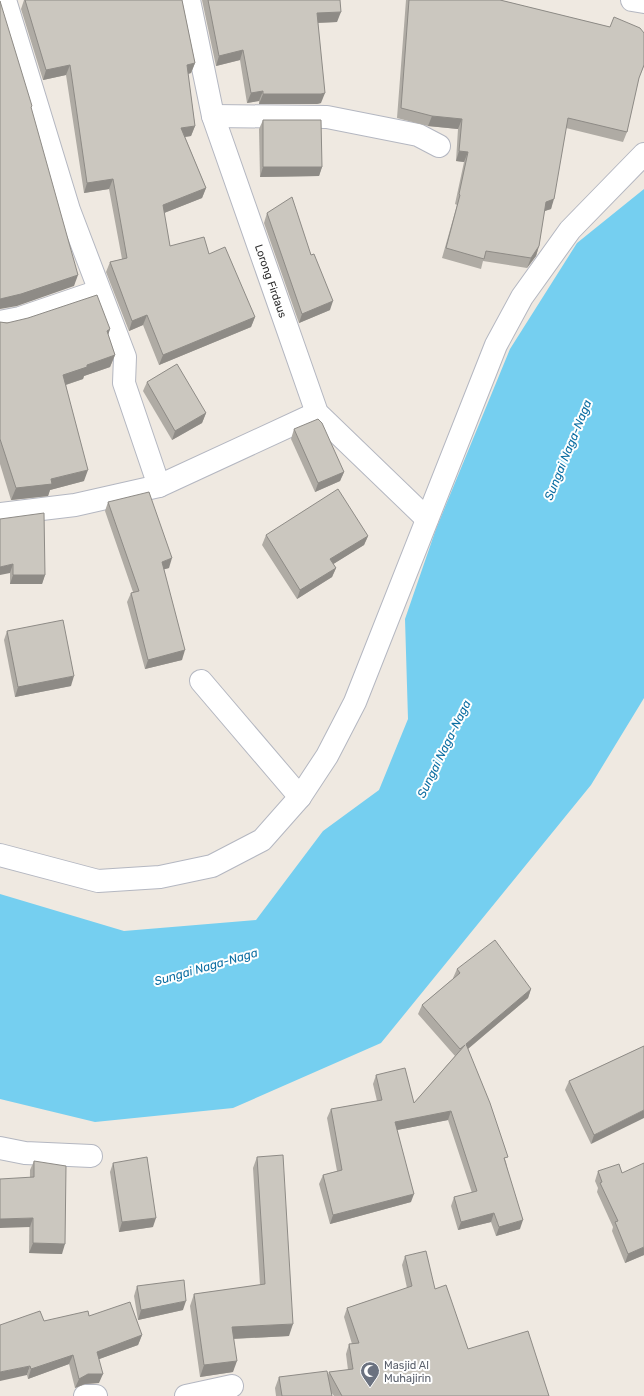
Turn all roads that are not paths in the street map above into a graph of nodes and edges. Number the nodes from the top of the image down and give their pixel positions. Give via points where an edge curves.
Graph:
1 (5, 0) edge
2 (189, 0) edge
3 (632, 0) edge
4 (644, 2) edge
5 (213, 116) junction
6 (439, 146) dead end
7 (644, 154) edge
8 (99, 291) junction
9 (0, 322) edge
10 (318, 413) junction
11 (159, 486) junction
12 (0, 514) edge
13 (427, 519) junction
14 (201, 681) dead end
15 (300, 797) junction
16 (0, 855) edge
17 (0, 1148) edge
18 (91, 1156) dead end
19 (232, 1386) dead end
20 (85, 1396) edge
21 (96, 1396) edge
22 (186, 1396) edge

1 - 8 street via 69,210
2 - 5 street, Lorong Firdaus
3 - 4 street
5 - 6 street via 327,117 418,135
5 - 10 street, Lorong Firdaus
7 - 13 street via 570,230 522,297 496,344
8 - 9 street via 20,318
8 - 11 street via 125,357 124,383
10 - 11 street
10 - 13 street, Lorong Firdaus
11 - 12 street via 75,505
13 - 15 street via 355,702 327,756
14 - 15 street
15 - 16 street via 262,840 212,866 160,877 98,881
17 - 18 street via 25,1153
19 - 22 street
20 - 21 street

